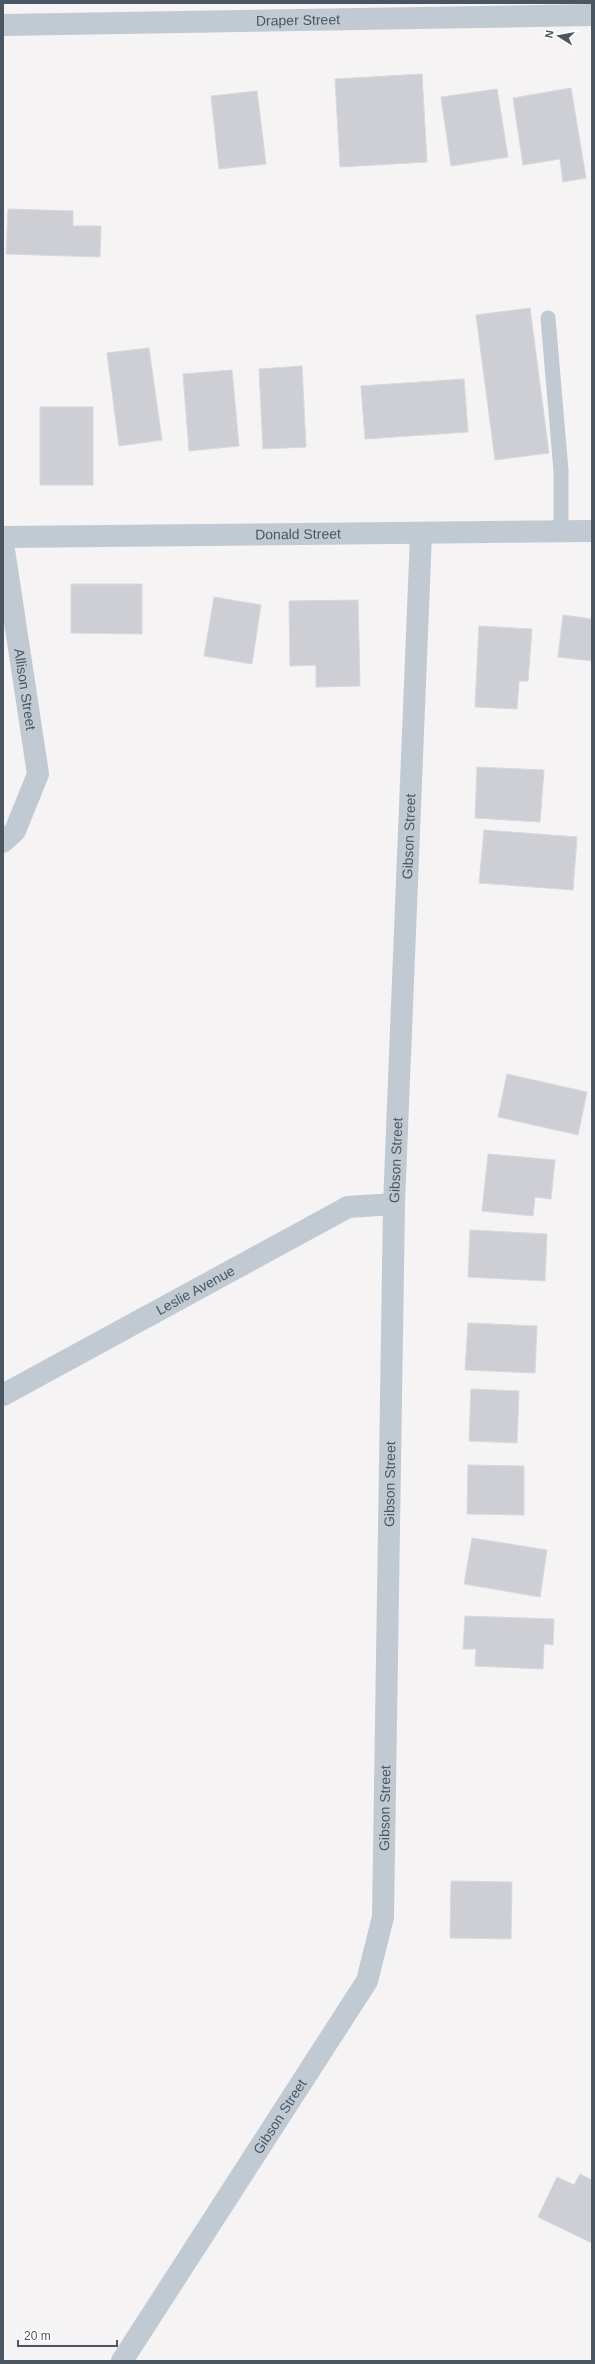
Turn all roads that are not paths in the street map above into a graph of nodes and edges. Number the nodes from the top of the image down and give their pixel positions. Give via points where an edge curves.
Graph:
1 (592, 15) edge
2 (3, 25) edge
3 (548, 318) dead end
4 (561, 531) junction
5 (592, 531) edge
6 (421, 534) junction
7 (3, 537) edge
8 (3, 543) edge
9 (9, 836) edge
10 (394, 1204) junction
11 (3, 1394) edge
12 (122, 2361) edge

1 - 2 street, Draper Street
3 - 4 lane via 561,471
4 - 5 street, Donald Street
4 - 6 street, Donald Street
6 - 7 street, Donald Street
6 - 10 street, Gibson Street
8 - 9 street, Allison Street via 38,774
10 - 11 street, Leslie Avenue via 348,1207
10 - 12 street, Gibson Street via 383,1917 367,1981

